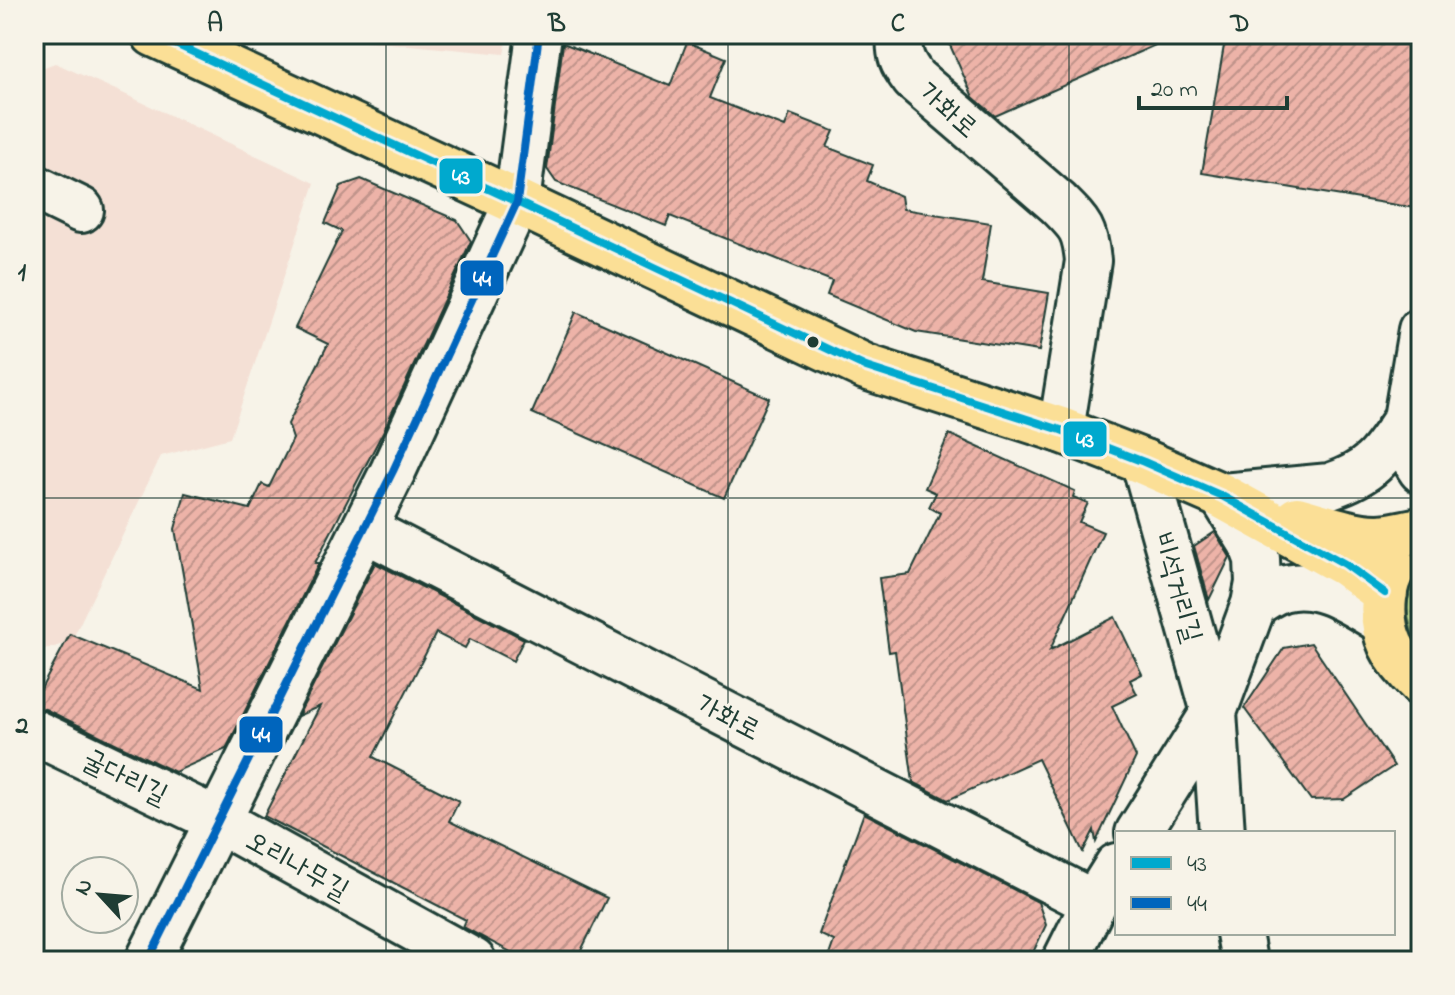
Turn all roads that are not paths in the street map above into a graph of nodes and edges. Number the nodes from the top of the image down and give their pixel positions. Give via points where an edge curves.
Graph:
1 (539, 34) edge
2 (900, 34) edge
3 (161, 35) edge
4 (34, 187) edge
5 (517, 202) junction
6 (81, 210) dead end
7 (1421, 330) edge
8 (1406, 419) junction
9 (1061, 430) junction
10 (1144, 462) junction
11 (1421, 470) edge
12 (1222, 496) junction
13 (364, 529) junction
14 (1421, 533) edge
15 (1254, 604) junction
16 (1384, 607) junction
17 (1421, 684) edge
18 (1214, 712) junction
19 (34, 732) edge
20 (219, 821) junction
21 (1139, 831) edge
22 (1222, 831) edge
23 (1115, 869) edge
24 (1094, 903) junction
25 (1239, 935) edge
26 (148, 961) edge
27 (473, 961) edge
28 (1065, 961) edge
29 (1244, 961) edge

1 - 5 street
2 - 9 street, 가화로 via 898,51 914,79 1058,203 1086,237 1088,261
3 - 5 main road
4 - 6 street
5 - 9 main road via 866,367
5 - 13 street
7 - 8 street
8 - 11 street
8 - 12 street via 1385,452 1347,481
9 - 10 main road
10 - 12 main road
10 - 18 street, 비석거리길
12 - 14 main road via 1338,531 1380,537
12 - 15 street via 1257,559
12 - 16 main road via 1345,564
13 - 20 street
13 - 24 street, 가화로
14 - 16 main road via 1389,574
15 - 16 street via 1296,586
15 - 18 street
16 - 17 main road via 1390,646
18 - 21 street
18 - 22 street, 비석거리길
19 - 20 street, 굴다리길
20 - 26 street, 오리나무길
20 - 27 street, 오리나무길
23 - 24 street
24 - 28 street
25 - 29 street

